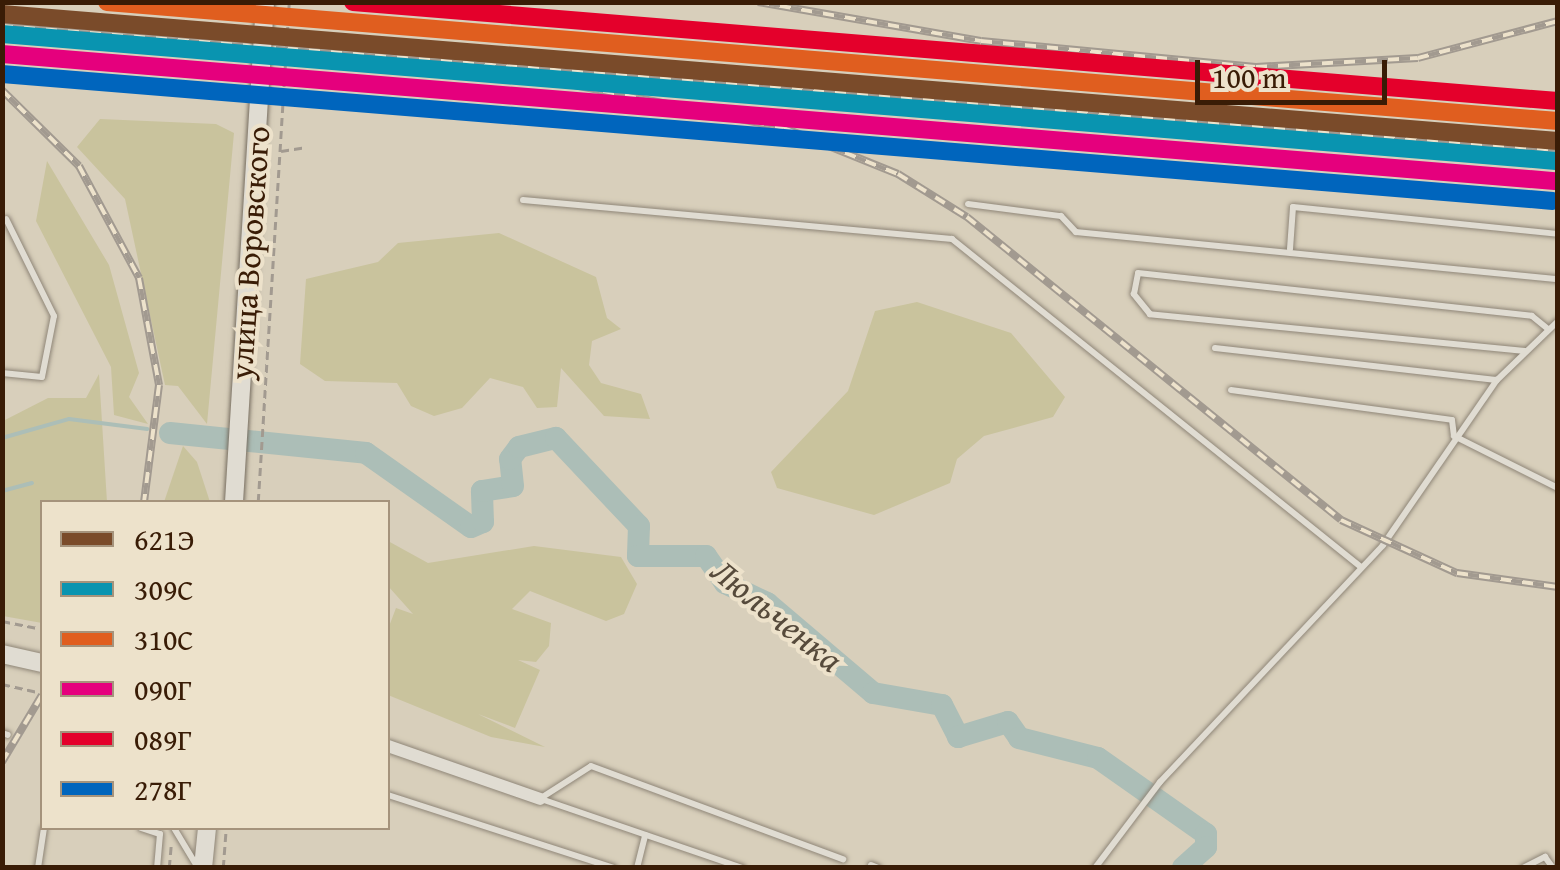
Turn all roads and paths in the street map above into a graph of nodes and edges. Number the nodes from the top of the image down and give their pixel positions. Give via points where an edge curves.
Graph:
1 (265, 2) edge
2 (289, 2) edge
3 (307, 147) dead end
4 (280, 151) junction
5 (523, 200) dead end
6 (968, 204) dead end
7 (6, 219) dead end
8 (1558, 234) edge
9 (1290, 249) junction
10 (1558, 278) edge
11 (1558, 321) edge
12 (1548, 329) junction
13 (1214, 348) dead end
14 (1525, 351) junction
15 (2, 373) edge
16 (1497, 380) junction
17 (1232, 390) dead end
18 (1454, 436) junction
19 (1558, 488) edge
20 (234, 500) edge
21 (258, 500) edge
22 (1361, 567) junction
23 (2, 622) edge
24 (40, 629) edge
25 (2, 654) edge
26 (40, 663) edge
27 (2, 684) edge
28 (40, 694) edge
29 (390, 747) edge
30 (390, 795) edge
31 (540, 799) junction
32 (44, 830) edge
33 (147, 830) edge
34 (173, 830) edge
35 (174, 830) edge
36 (207, 830) edge
37 (226, 830) edge
38 (645, 835) junction
39 (844, 859) dead end
40 (38, 868) edge
41 (157, 868) edge
42 (170, 868) edge
43 (201, 868) edge
44 (223, 868) edge
45 (614, 868) edge
46 (637, 868) edge
47 (742, 868) edge
48 (1095, 868) edge
49 (1523, 868) edge
50 (1553, 868) edge

1 - 20 main road, улица Воровского, bridge
2 - 4 path, bridge
3 - 4 path
4 - 21 path, bridge
5 - 22 lane via 952,239
6 - 9 lane via 1061,216 1076,232
7 - 15 lane via 54,316 42,377
8 - 9 lane via 1293,207
9 - 10 lane
11 - 12 lane
12 - 14 lane
12 - 14 lane via 1532,316 1138,273 1134,294 1150,314
13 - 16 lane
14 - 16 lane
16 - 18 lane
17 - 18 lane via 1452,420
18 - 19 lane
18 - 22 lane
22 - 48 lane via 1160,782
23 - 24 path
25 - 26 main road
27 - 28 path
29 - 31 street
30 - 45 lane
31 - 38 lane
31 - 39 lane via 590,766
32 - 40 lane
33 - 41 lane via 160,834
34 - 42 path
35 - 43 lane
36 - 43 main road
37 - 44 path
38 - 46 lane
38 - 47 lane
49 - 50 lane via 1545,856

